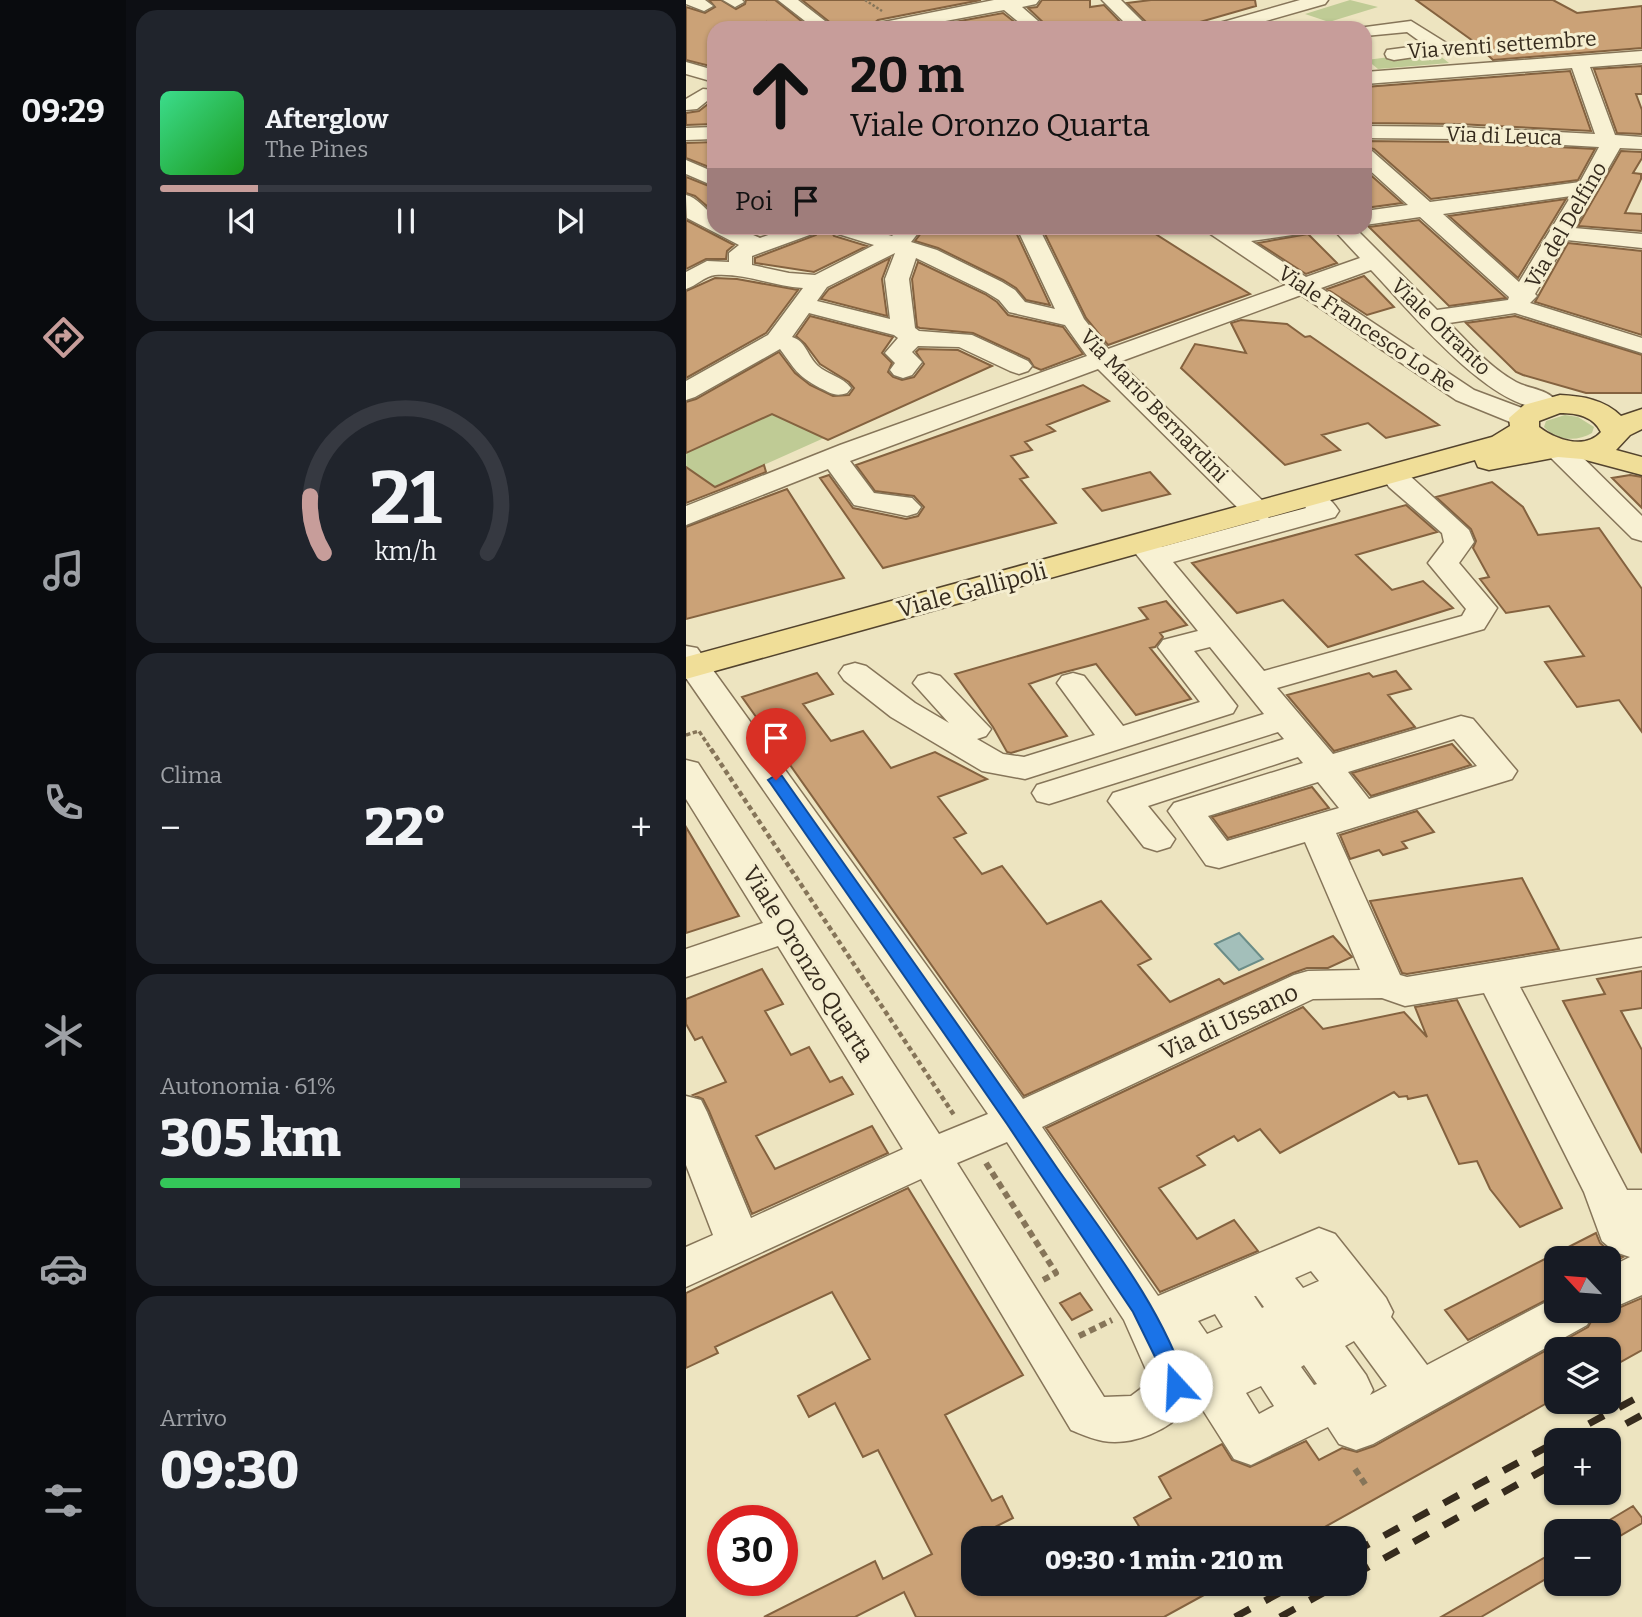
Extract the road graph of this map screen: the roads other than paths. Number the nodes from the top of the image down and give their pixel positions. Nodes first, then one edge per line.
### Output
1 (788, 0) edge
2 (1030, 0) edge
3 (1111, 0) edge
4 (1319, 0) edge
5 (1006, 2) edge
6 (886, 7) dead end
7 (816, 21) edge
8 (907, 21) edge
9 (929, 21) edge
10 (1029, 21) edge
11 (1133, 21) edge
12 (1246, 21) edge
13 (1372, 30) edge
14 (1378, 56) dead end
15 (1642, 57) edge
16 (1579, 62) junction
17 (686, 68) edge
18 (707, 74) edge
19 (1372, 77) edge
20 (707, 95) edge
21 (690, 105) dead end
22 (1372, 132) edge
23 (707, 133) edge
24 (686, 134) edge
25 (1605, 140) junction
26 (1642, 143) edge
27 (1372, 162) edge
28 (1588, 187) junction
29 (686, 201) edge
30 (1424, 210) junction
31 (1372, 217) edge
32 (707, 220) edge
33 (1560, 233) junction
34 (735, 235) edge
35 (788, 235) edge
36 (868, 235) edge
37 (1032, 235) edge
38 (1229, 235) edge
39 (1349, 235) edge
40 (1642, 242) edge
41 (899, 244) edge
42 (759, 246) junction
43 (1373, 261) junction
44 (741, 269) junction
45 (776, 277) junction
46 (689, 279) edge
47 (819, 282) junction
48 (1304, 285) junction
49 (758, 295) dead end
50 (1521, 301) junction
51 (805, 304) junction
52 (1431, 318) junction
53 (1073, 320) junction
54 (907, 334) junction
55 (777, 340) junction
56 (1642, 346) edge
57 (1103, 359) junction
58 (1019, 366) junction
59 (902, 370) dead end
60 (1046, 379) junction
61 (838, 388) dead end
62 (686, 392) edge
63 (1553, 405) junction
64 (1525, 424) junction
65 (1616, 429) edge
66 (842, 455) junction
67 (1642, 459) edge
68 (1642, 466) edge
69 (1399, 481) junction
70 (1315, 501) junction
71 (906, 507) dead end
72 (1258, 512) junction
73 (686, 516) edge
74 (1642, 532) edge
75 (1149, 551) junction
76 (1216, 636) junction
77 (689, 663) edge
78 (855, 673) dead end
79 (929, 682) dead end
80 (1073, 684) dead end
81 (1255, 684) junction
82 (1230, 719) junction
83 (974, 729) dead end
84 (1116, 739) junction
85 (1303, 743) junction
86 (686, 771) edge
87 (1049, 793) dead end
88 (1362, 813) junction
89 (1316, 827) junction
90 (1157, 839) dead end
91 (785, 930) junction
92 (1642, 952) edge
93 (686, 963) edge
94 (1496, 977) junction
95 (1385, 984) junction
96 (686, 1112) edge
97 (1014, 1119) junction
98 (930, 1156) junction
99 (1629, 1213) edge
100 (739, 1244) junction
101 (686, 1268) edge
102 (1642, 1272) edge
103 (1244, 1280) junction
104 (1621, 1284) edge
105 (1356, 1301) junction
106 (1144, 1314) junction
107 (1544, 1322) edge
108 (1304, 1326) junction
109 (1261, 1347) junction
110 (1197, 1377) junction
111 (1409, 1378) junction
112 (1330, 1401) junction

1 - 7 street
2 - 5 street
3 - 11 street
4 - 12 street
5 - 9 street
5 - 10 street
6 - 8 street
13 - 14 street
15 - 16 street, Via venti settembre
16 - 19 street, Via venti settembre
16 - 25 street, Via del Delfino
17 - 18 street
20 - 21 street
22 - 25 street, Via di Leuca
23 - 24 street
25 - 26 street, Via di Leuca
25 - 28 street, Via del Delfino
27 - 30 street
28 - 30 street
28 - 33 street, Via del Delfino
29 - 32 street
30 - 31 street
30 - 50 street
33 - 40 street
33 - 50 street, Via del Delfino
34 - 42 street
35 - 42 street
36 - 41 street
37 - 53 street, Via Mario Bernardini
38 - 48 street, Viale Francesco Lo Re
39 - 43 street, Viale Otranto
41 - 47 street
41 - 53 street
41 - 54 street
42 - 44 street
43 - 48 street
43 - 52 street, Viale Otranto
44 - 45 street
44 - 46 street
45 - 47 street
45 - 49 street
47 - 51 street
48 - 57 street
48 - 64 street, Viale Francesco Lo Re
50 - 52 street, Via del Delfino
50 - 56 street
51 - 54 street
51 - 55 street
52 - 63 street, Viale Otranto
53 - 57 street, Via Mario Bernardini
54 - 58 street
54 - 59 street
55 - 61 street
55 - 62 street
57 - 60 street
57 - 72 street, Via Mario Bernardini
58 - 60 street
58 - 66 street
60 - 66 street
63 - 64 main road, Viale Gallipoli
63 - 65 main road
64 - 65 main road
64 - 72 main road, Viale Gallipoli
65 - 67 main road
65 - 68 main road
65 - 69 main road, Viale Gallipoli
65 - 74 street
66 - 71 street
66 - 73 street
69 - 70 main road, Viale Gallipoli
69 - 81 street
70 - 72 main road, Viale Gallipoli
70 - 75 street
72 - 75 main road, Viale Gallipoli
75 - 76 street
75 - 77 main road, Viale Gallipoli
76 - 81 street
76 - 82 street
77 - 97 street
78 - 84 street
79 - 83 street
80 - 84 street
81 - 85 street
82 - 84 street
82 - 85 street
82 - 87 street
85 - 88 street
85 - 88 street
85 - 89 street
85 - 90 street
86 - 91 street, Viale Oronzo Quarta
88 - 89 street
89 - 95 street
91 - 93 street
91 - 98 street, Viale Oronzo Quarta
92 - 94 street, Via di Ussano
94 - 95 street, Via di Ussano
94 - 99 street
95 - 97 street, Via di Ussano
96 - 100 street
97 - 98 street
97 - 106 street
98 - 100 street
98 - 110 street, Viale Oronzo Quarta
100 - 101 street
102 - 104 street
103 - 105 street
103 - 106 street
103 - 108 street
103 - 109 street
105 - 108 street, Viale Oronzo Quarta
105 - 111 street
106 - 110 street
107 - 111 street
108 - 109 street, Viale Oronzo Quarta
108 - 112 street
109 - 110 street, Viale Oronzo Quarta
109 - 112 street
110 - 112 street
111 - 112 street

